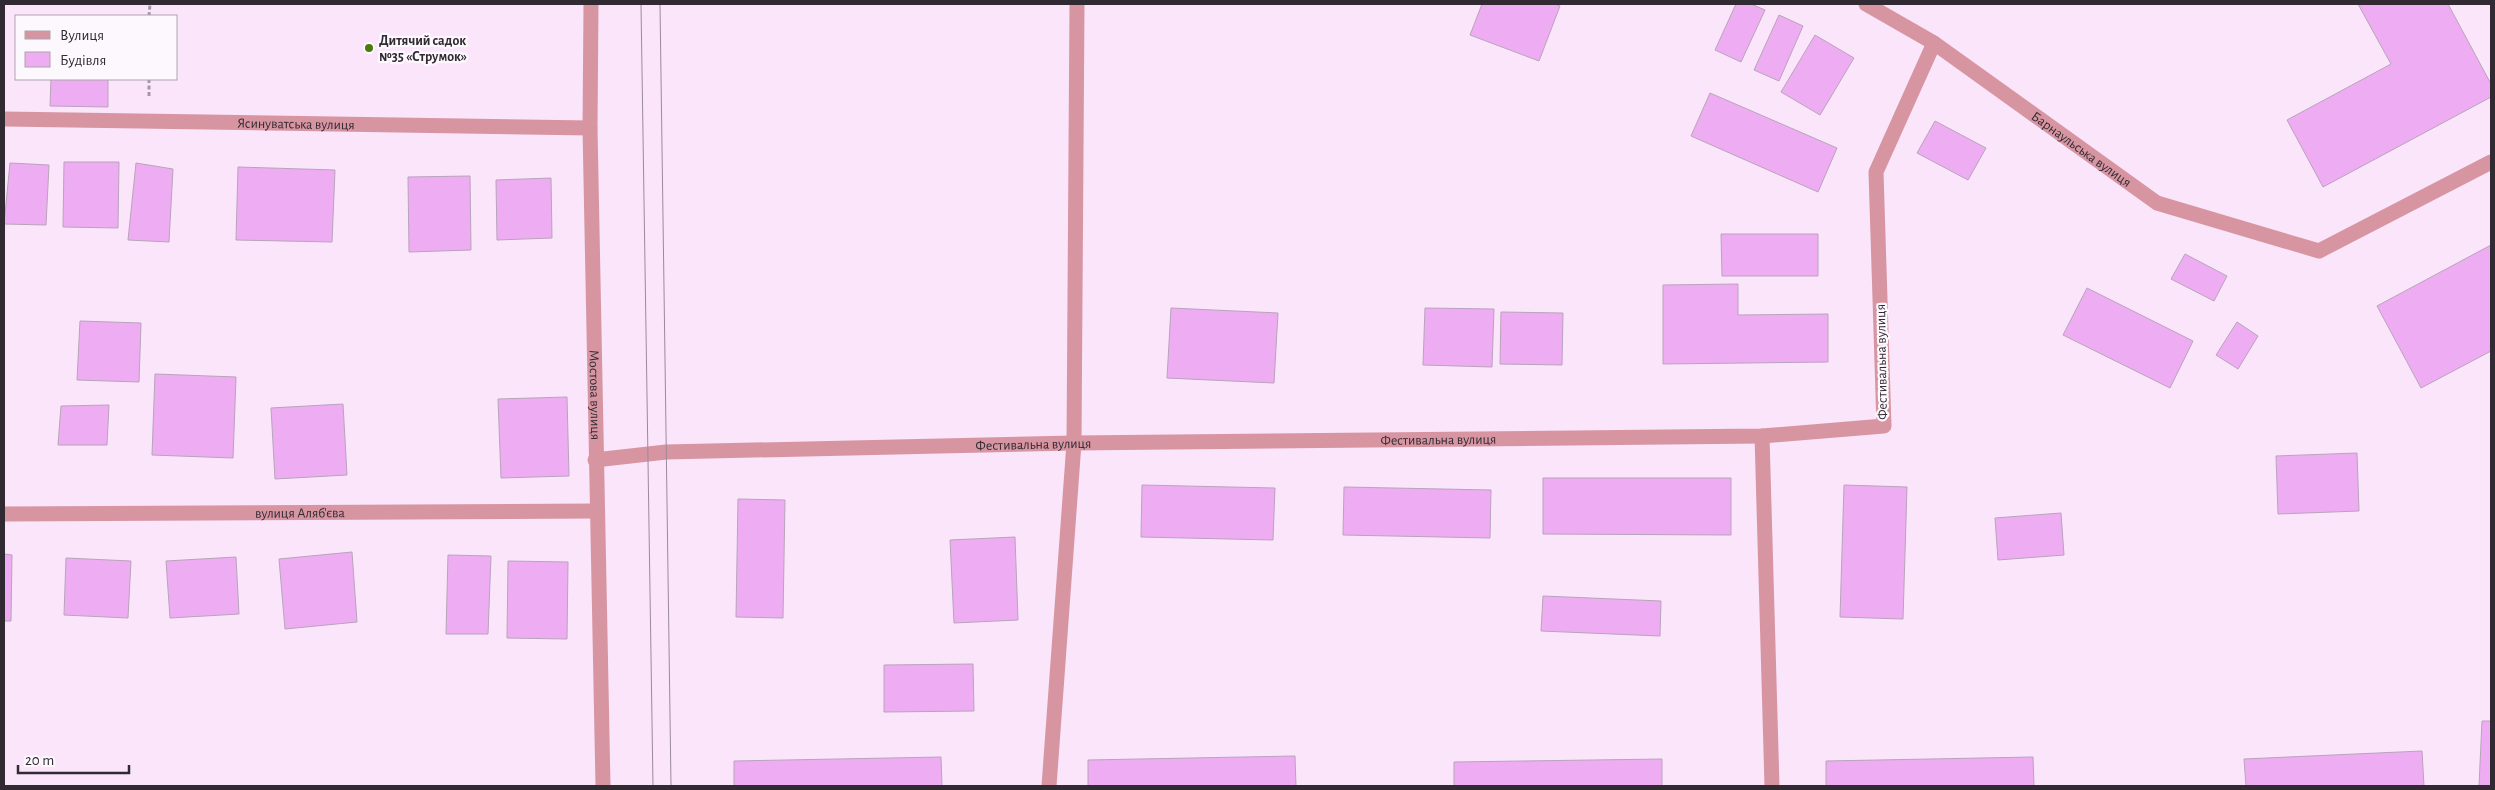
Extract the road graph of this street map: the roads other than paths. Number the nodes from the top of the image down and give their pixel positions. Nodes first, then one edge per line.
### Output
1 (592, 4) edge
2 (1077, 4) edge
3 (1866, 4) edge
4 (1934, 42) junction
5 (4, 119) edge
6 (590, 128) junction
7 (2491, 162) edge
8 (1762, 436) junction
9 (1074, 443) junction
10 (595, 460) junction
11 (596, 512) junction
12 (4, 514) edge
13 (603, 786) edge
14 (1049, 786) edge
15 (1772, 786) edge

1 - 6 street, Мостова вулиця
2 - 9 street
3 - 4 street, Барнаульська вулиця
4 - 7 street, Барнаульська вулиця
4 - 8 street, Фестивальна вулиця
5 - 6 street, Ясинуватська вулиця
6 - 10 street, Мостова вулиця
8 - 9 street, Фестивальна вулиця
8 - 15 street
9 - 10 street, Фестивальна вулиця
9 - 14 street
10 - 11 street, Мостова вулиця
11 - 12 street, вулиця Аляб'єва
11 - 13 street, Мостова вулиця

